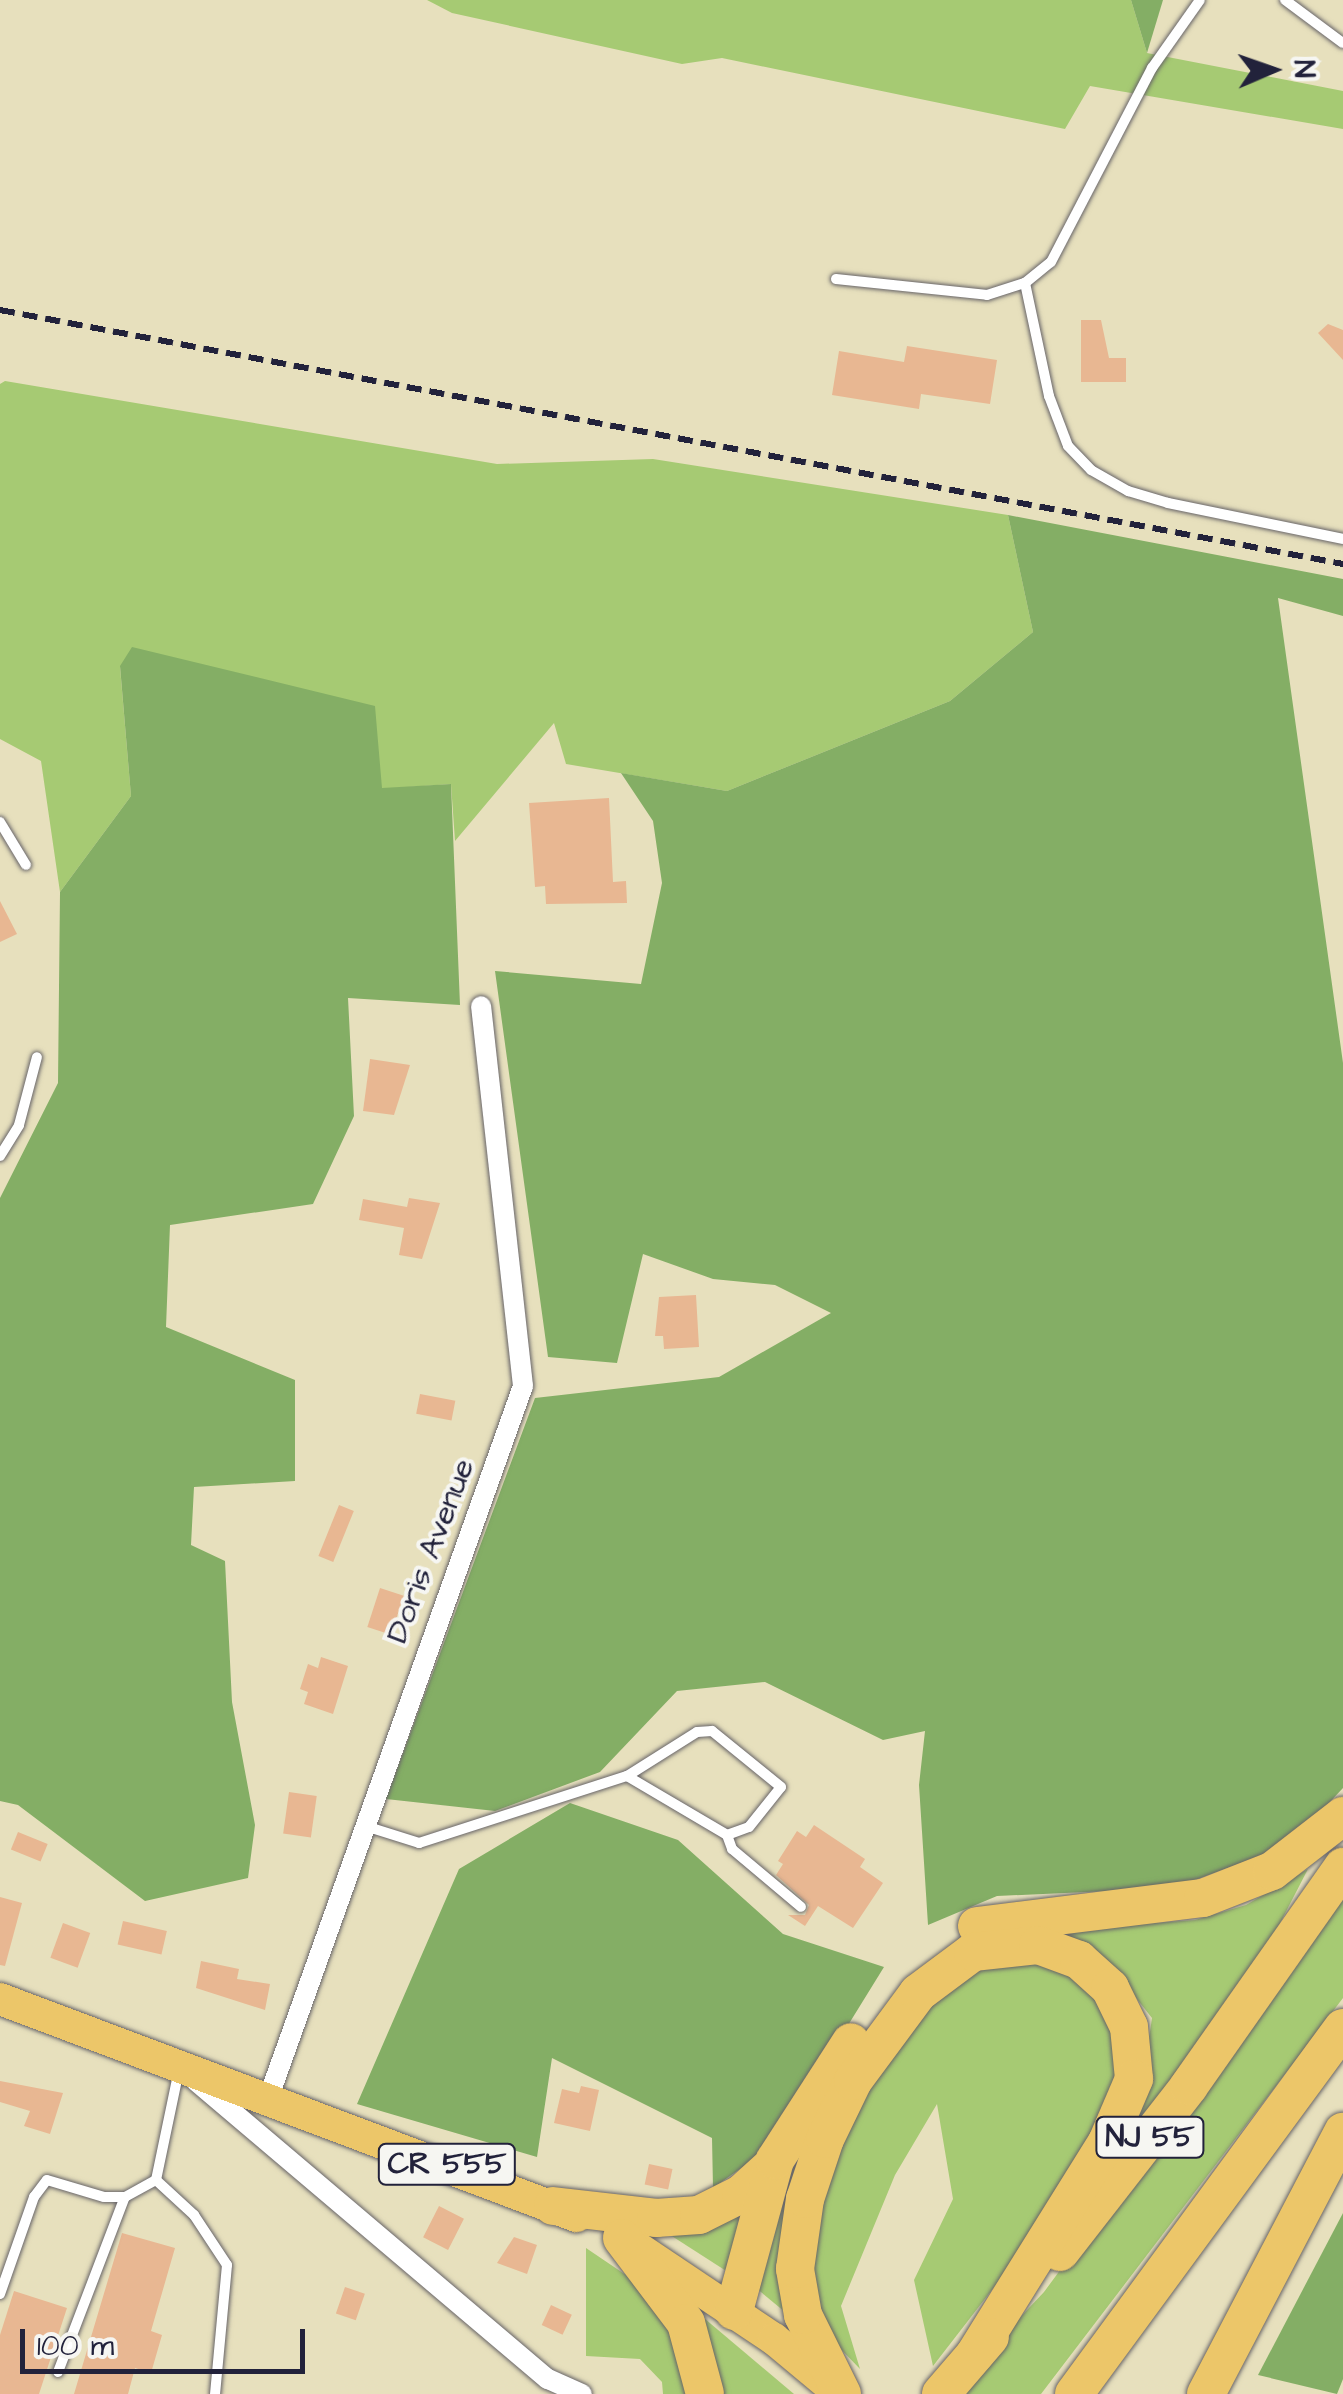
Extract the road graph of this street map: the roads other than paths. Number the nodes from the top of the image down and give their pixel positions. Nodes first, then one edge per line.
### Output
1 (1200, 0) edge
2 (1284, 0) edge
3 (1343, 43) edge
4 (836, 280) dead end
5 (1024, 283) junction
6 (1343, 540) edge
7 (0, 822) edge
8 (26, 865) dead end
9 (481, 1006) dead end
10 (38, 1057) dead end
11 (0, 1156) edge
12 (627, 1776) junction
13 (1343, 1816) edge
14 (361, 1825) junction
15 (727, 1835) junction
16 (1343, 1867) edge
17 (800, 1907) dead end
18 (0, 2000) edge
19 (1343, 2028) edge
20 (180, 2066) junction
21 (268, 2099) junction
22 (1343, 2132) edge
23 (773, 2165) junction
24 (156, 2180) junction
25 (125, 2197) junction
26 (552, 2206) junction
27 (622, 2238) junction
28 (0, 2294) edge
29 (734, 2311) junction
30 (975, 2354) junction
31 (58, 2372) dead end
32 (216, 2394) edge
33 (582, 2394) edge
34 (705, 2394) edge
35 (841, 2394) edge
36 (941, 2394) edge
37 (1074, 2394) edge
38 (1206, 2394) edge

1 - 5 lane
2 - 3 lane
4 - 5 lane
5 - 6 lane
7 - 8 lane
9 - 14 street, Doris Avenue
10 - 11 lane
12 - 14 lane
12 - 15 lane
12 - 15 lane
13 - 23 highway
14 - 21 street, Doris Avenue
15 - 17 lane
16 - 30 highway, NJ 55
18 - 20 main road, CR 555
19 - 37 highway, NJ 55
20 - 21 main road, CR 555
20 - 24 lane
20 - 33 street
21 - 26 main road, CR 555
22 - 38 highway
23 - 26 highway
23 - 29 highway
24 - 25 lane
24 - 32 lane
25 - 28 lane
25 - 31 lane
26 - 27 main road, CR 555
27 - 29 main road, CR 555
27 - 34 highway
29 - 35 main road, CR 555
30 - 35 highway
30 - 36 highway, NJ 55

